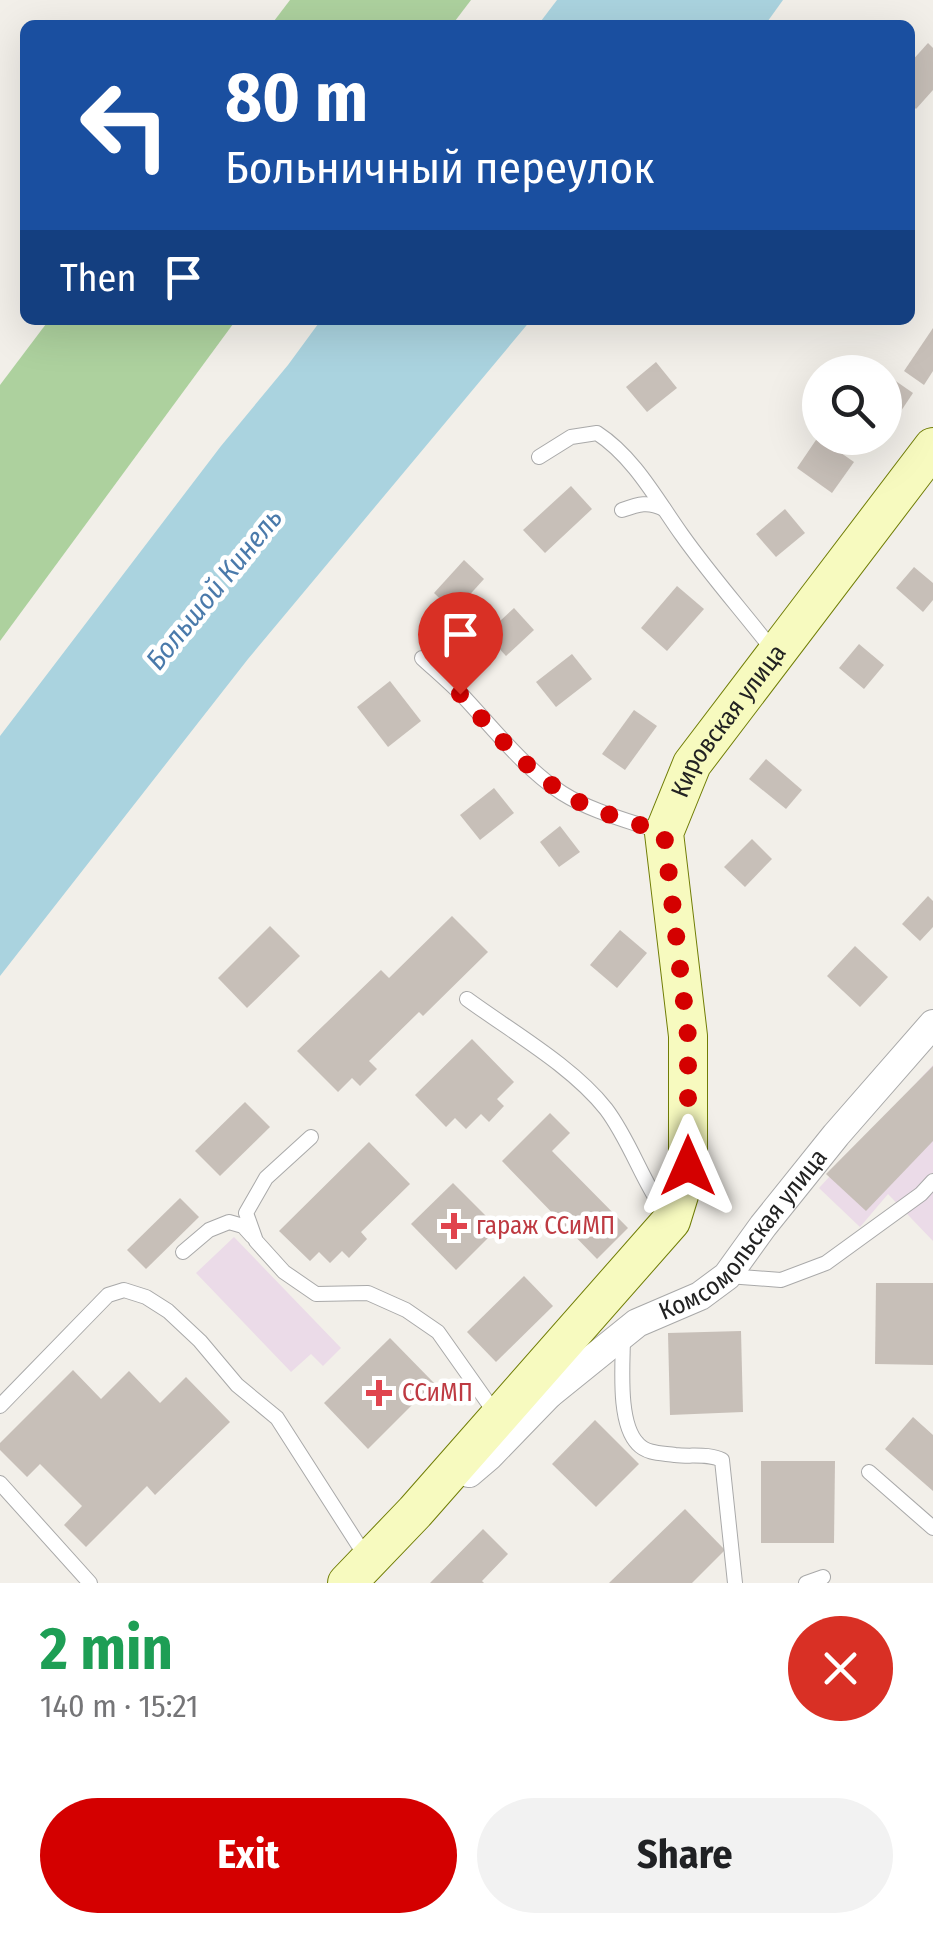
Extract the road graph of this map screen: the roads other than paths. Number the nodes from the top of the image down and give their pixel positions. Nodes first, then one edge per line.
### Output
1 (933, 447) edge
2 (539, 456) dead end
3 (622, 510) dead end
4 (665, 510) junction
5 (776, 654) junction
6 (422, 658) dead end
7 (664, 833) junction
8 (467, 999) dead end
9 (933, 1024) edge
10 (311, 1137) dead end
11 (933, 1180) edge
12 (671, 1221) junction
13 (256, 1241) junction
14 (183, 1252) dead end
15 (727, 1276) junction
16 (623, 1334) junction
17 (521, 1403) junction
18 (0, 1406) edge
19 (869, 1472) dead end
20 (0, 1482) edge
21 (415, 1512) junction
22 (933, 1528) edge
23 (358, 1572) edge
24 (824, 1578) dead end
25 (90, 1583) edge
26 (735, 1583) edge
27 (806, 1583) edge

1 - 5 main road, Кировская улица
2 - 4 lane
3 - 4 lane
4 - 5 lane
5 - 7 main road, Кировская улица
6 - 7 lane
7 - 12 main road, Кировская улица
8 - 12 lane
9 - 15 street, Комсомольская улица
10 - 13 lane
11 - 15 lane
12 - 17 main road, Комсомольская улица
13 - 14 lane
13 - 17 lane
15 - 16 street, Комсомольская улица
16 - 17 street, Комсомольская улица
16 - 26 lane
17 - 21 main road, Комсомольская улица
17 - 21 street
18 - 23 lane
19 - 22 lane
20 - 25 lane
21 - 23 main road, Комсомольская улица
24 - 27 lane

